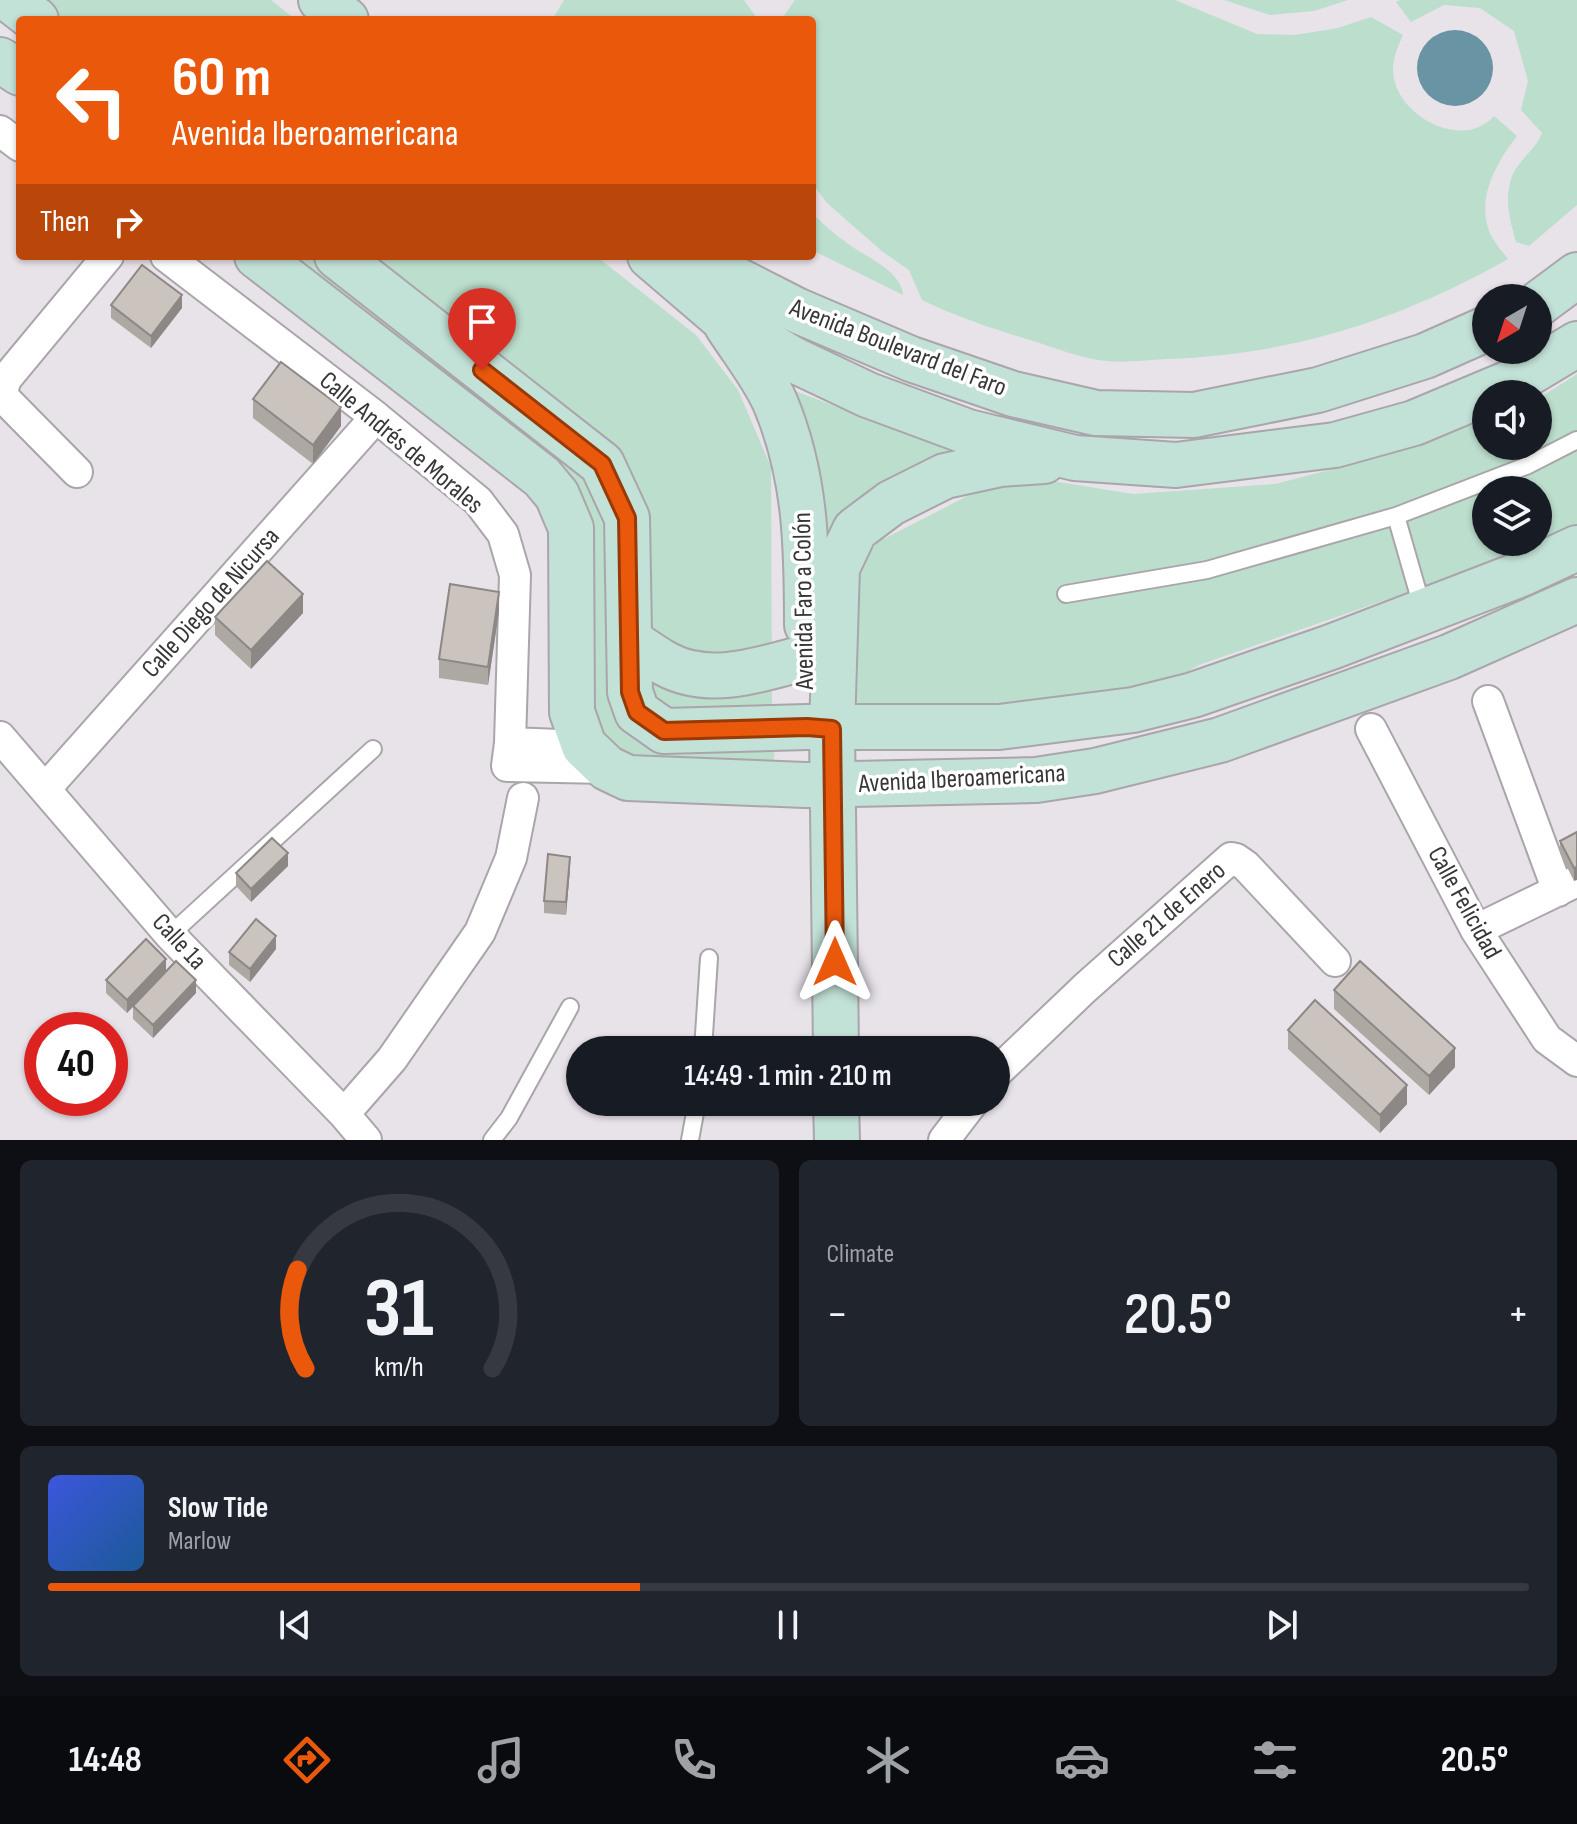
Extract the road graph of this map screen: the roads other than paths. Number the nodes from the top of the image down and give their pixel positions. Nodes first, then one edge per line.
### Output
1 (10, 0) edge
2 (321, 0) edge
3 (31, 16) edge
4 (341, 16) edge
5 (105, 260) edge
6 (171, 260) edge
7 (262, 260) edge
8 (342, 260) edge
9 (655, 260) edge
10 (698, 260) edge
11 (1577, 275) edge
12 (1552, 294) edge
13 (720, 316) junction
14 (1472, 335) edge
15 (1577, 344) edge
16 (376, 417) junction
17 (1577, 440) edge
18 (1075, 458) junction
19 (77, 472) dead end
20 (1396, 516) junction
21 (1577, 548) edge
22 (1066, 594) dead end
23 (1577, 600) edge
24 (1423, 611) junction
25 (629, 640) junction
26 (807, 657) junction
27 (1488, 701) dead end
28 (820, 728) junction
29 (1371, 729) dead end
30 (0, 737) edge
31 (373, 749) dead end
32 (595, 757) junction
33 (819, 785) junction
34 (46, 788) junction
35 (523, 798) dead end
36 (1567, 886) edge
37 (1476, 930) junction
38 (170, 935) junction
39 (709, 958) dead end
40 (1335, 961) dead end
41 (570, 1007) dead end
42 (704, 1036) edge
43 (807, 1036) edge
44 (835, 1036) edge
45 (1010, 1060) edge
46 (1577, 1061) edge
47 (344, 1114) junction
48 (694, 1116) edge
49 (806, 1116) edge
50 (836, 1116) edge
51 (962, 1116) edge
52 (366, 1140) edge
53 (492, 1140) edge
54 (690, 1140) edge
55 (806, 1140) edge
56 (837, 1140) edge
57 (944, 1140) edge

1 - 3 street
2 - 4 street
5 - 19 street
6 - 16 street, Calle Andrés de Morales
7 - 32 street
8 - 25 street, Avenida Iberoamericana
9 - 13 street, Avenida Boulevard del Faro
10 - 14 street, Avenida Boulevard del Faro
11 - 12 street
13 - 18 street, Avenida Boulevard del Faro
13 - 26 street, Avenida Faro a Colón
15 - 18 street, Avenida Boulevard del Faro
16 - 32 street, Calle Andrés de Morales
16 - 34 street, Calle Diego de Nicursa
17 - 20 lane
18 - 28 street, Avenida Faro a Colón
20 - 22 lane
20 - 24 lane
21 - 24 street, Avenida Iberoamericana
23 - 33 street, Avenida Iberoamericana
24 - 28 street, Avenida Iberoamericana
25 - 26 street
25 - 28 street, Avenida Iberoamericana
26 - 28 street, Avenida Faro a Colón
27 - 36 street
28 - 33 street, Avenida Faro a Colón
29 - 37 street, Calle Felicidad
30 - 34 street, Calle 1a
31 - 38 lane
32 - 33 street, Avenida Iberoamericana
33 - 43 street, Avenida Faro a Colón
33 - 44 street, Avenida Faro a Colón
34 - 38 street, Calle 1a
35 - 47 street
36 - 37 street
37 - 46 street, Calle Felicidad
38 - 47 street, Calle 1a
39 - 42 lane
40 - 45 street, Calle 21 de Enero
41 - 53 lane
47 - 52 street, Calle 1a
48 - 54 lane
49 - 55 street
50 - 56 street
51 - 57 street

